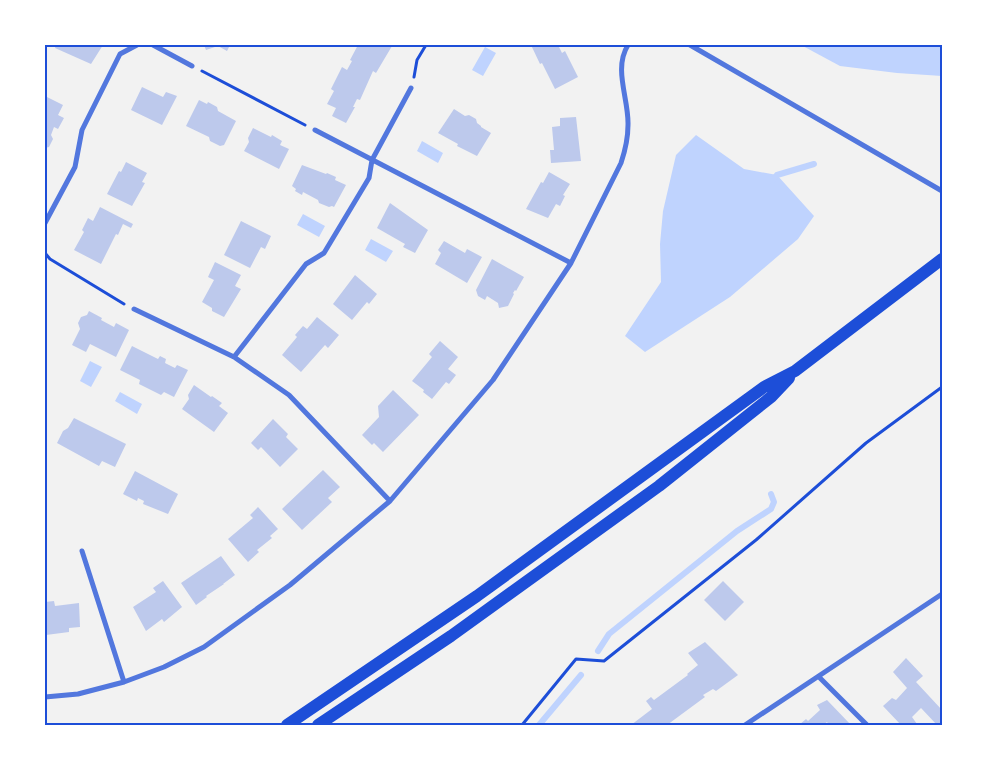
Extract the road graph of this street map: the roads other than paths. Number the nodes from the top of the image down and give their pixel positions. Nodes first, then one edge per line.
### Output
1 (137, 45) edge
2 (153, 45) edge
3 (628, 45) edge
4 (690, 45) edge
5 (192, 66) road end
6 (412, 88) road end
7 (315, 130) road end
8 (372, 160) junction
9 (942, 191) edge
10 (45, 223) edge
11 (942, 259) edge
12 (571, 263) junction
13 (134, 309) road end
14 (234, 357) junction
15 (795, 371) junction
16 (390, 501) junction
17 (82, 551) dead end
18 (942, 594) edge
19 (820, 677) junction
20 (124, 682) junction
21 (45, 698) edge
22 (287, 725) edge
23 (318, 725) edge
24 (745, 725) edge
25 (867, 725) edge

1 - 10 street
2 - 5 street
3 - 12 street
4 - 9 street
6 - 8 street
7 - 8 street
8 - 12 street
8 - 14 street
11 - 15 main road
12 - 16 street
13 - 14 street
14 - 16 street
15 - 22 main road
15 - 23 main road
16 - 20 street
17 - 20 street
18 - 19 street
19 - 24 street
19 - 25 street
20 - 21 street

